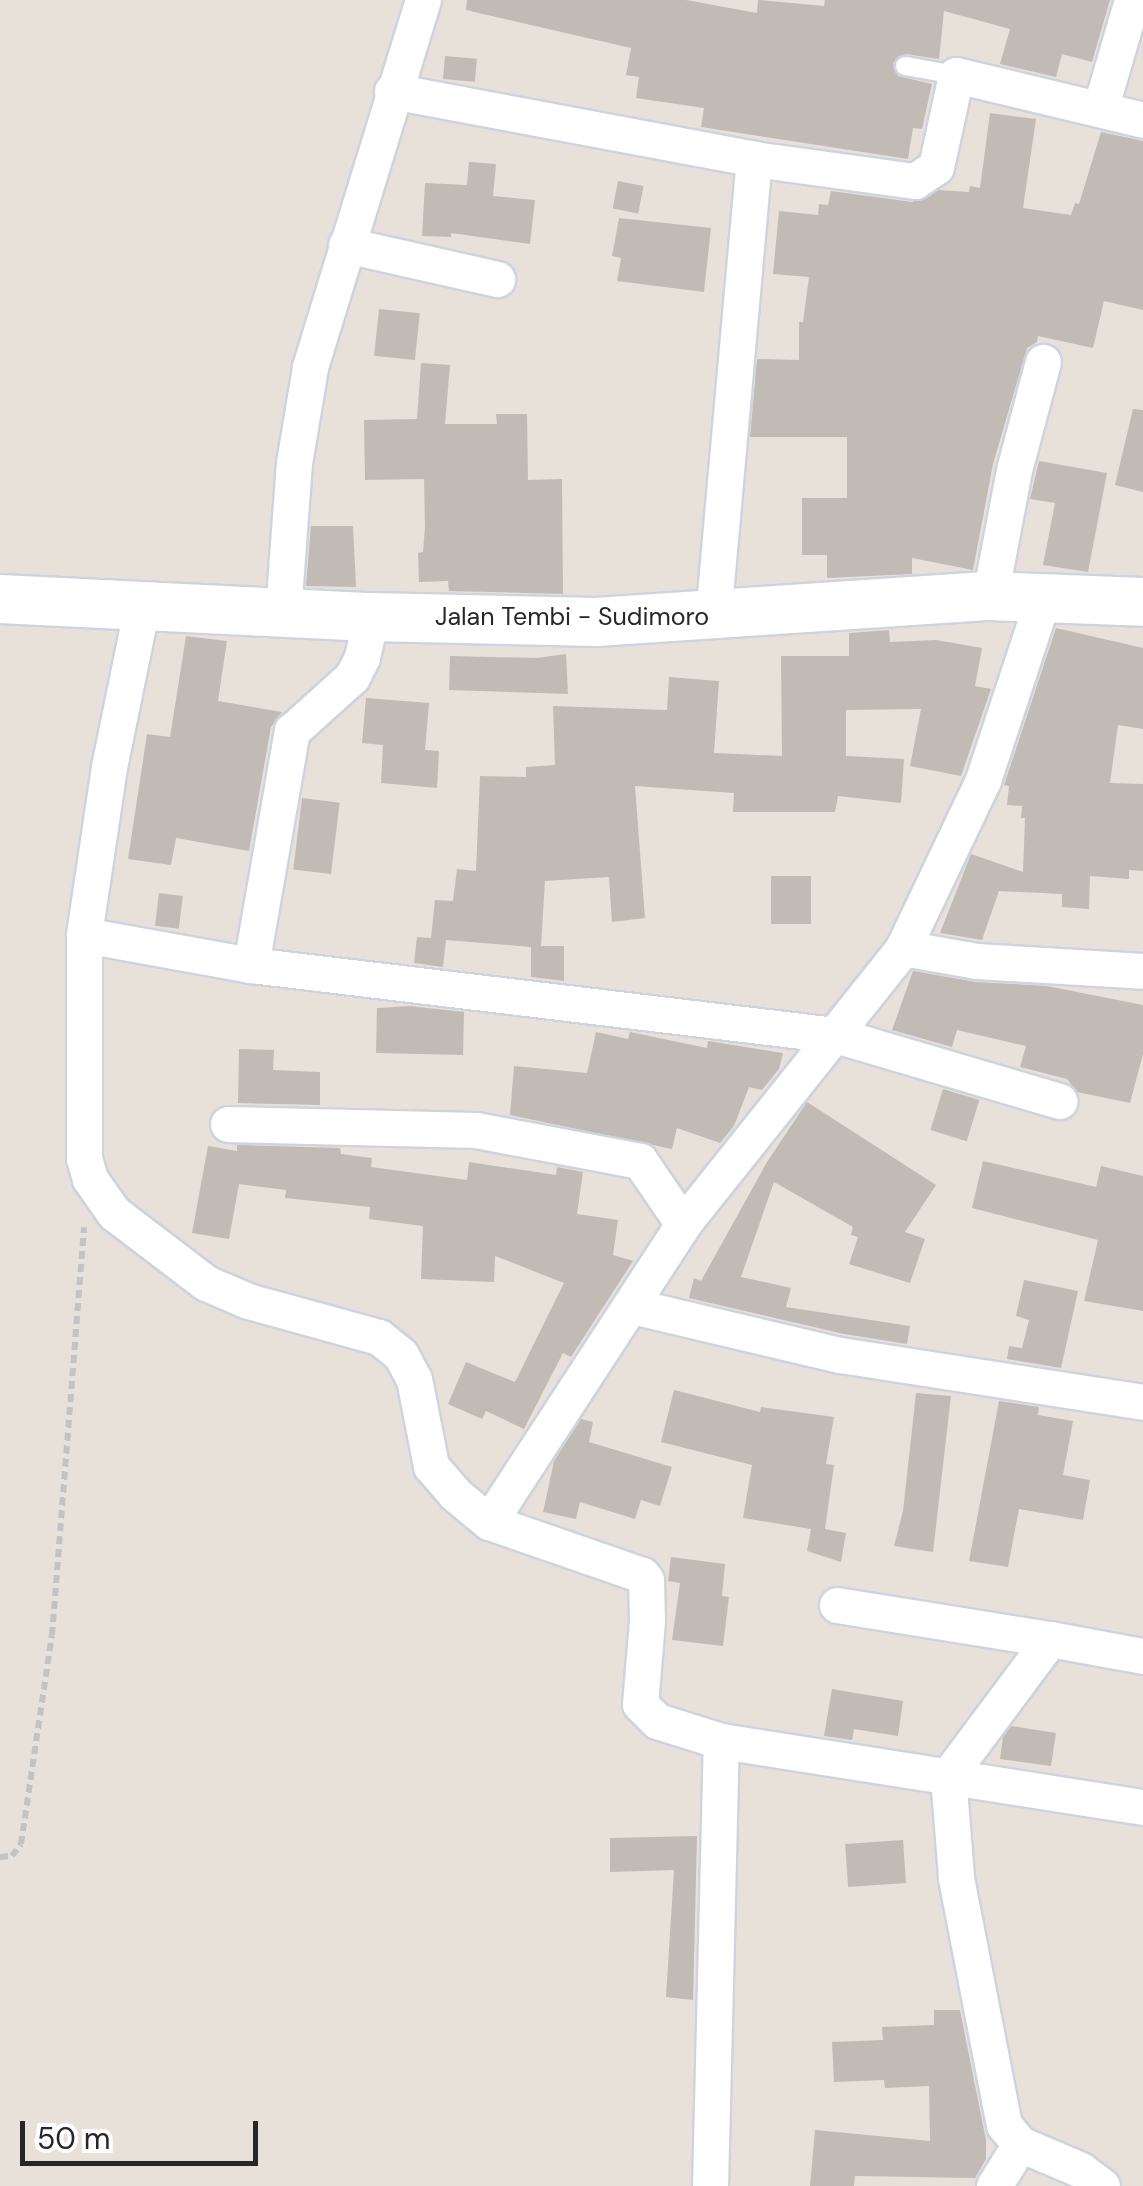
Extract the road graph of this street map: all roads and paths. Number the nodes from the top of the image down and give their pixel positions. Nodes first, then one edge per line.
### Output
1 (423, 0) edge
2 (1132, 0) edge
3 (905, 66) dead end
4 (956, 75) junction
5 (392, 90) junction
6 (1101, 106) junction
7 (1143, 120) edge
8 (754, 159) junction
9 (346, 245) junction
10 (497, 279) dead end
11 (1043, 362) dead end
12 (990, 596) junction
13 (1044, 596) junction
14 (0, 599) edge
15 (1143, 602) edge
16 (142, 606) junction
17 (283, 612) junction
18 (371, 617) junction
19 (713, 617) junction
20 (84, 936) junction
21 (903, 948) junction
22 (251, 965) junction
23 (1143, 971) edge
24 (834, 1035) junction
25 (1059, 1101) dead end
26 (228, 1124) dead end
27 (84, 1222) dead end
28 (683, 1224) junction
29 (632, 1306) junction
30 (1143, 1402) edge
31 (489, 1522) junction
32 (837, 1605) dead end
33 (1050, 1639) junction
34 (1143, 1656) edge
35 (721, 1740) junction
36 (948, 1776) junction
37 (1143, 1807) edge
38 (0, 1858) edge
39 (1020, 2144) junction
40 (710, 2186) edge
41 (994, 2186) edge
42 (1102, 2186) edge

1 - 5 street
2 - 6 street
3 - 4 lane
4 - 6 street
4 - 8 street
5 - 8 street
5 - 9 street
6 - 7 street
8 - 19 street
9 - 10 street
9 - 17 street
11 - 12 street
12 - 13 main road, Jalan Tembi - Sudimoro
12 - 19 main road, Jalan Tembi - Sudimoro
13 - 15 main road, Jalan Tembi - Sudimoro
13 - 21 street
14 - 16 main road, Jalan Tembi - Sudimoro
16 - 17 main road, Jalan Tembi - Sudimoro
16 - 20 street
17 - 18 main road, Jalan Tembi - Sudimoro
18 - 19 main road, Jalan Tembi - Sudimoro
18 - 22 street
20 - 22 street
20 - 31 street
21 - 23 street
21 - 24 street
22 - 24 street
24 - 25 street
24 - 28 street
26 - 28 street
27 - 38 path
28 - 29 street
29 - 30 street
29 - 31 street
31 - 35 street
32 - 33 street
33 - 34 street
33 - 36 street
35 - 36 street
35 - 40 street
36 - 37 street
36 - 39 street
39 - 41 street
39 - 42 street

